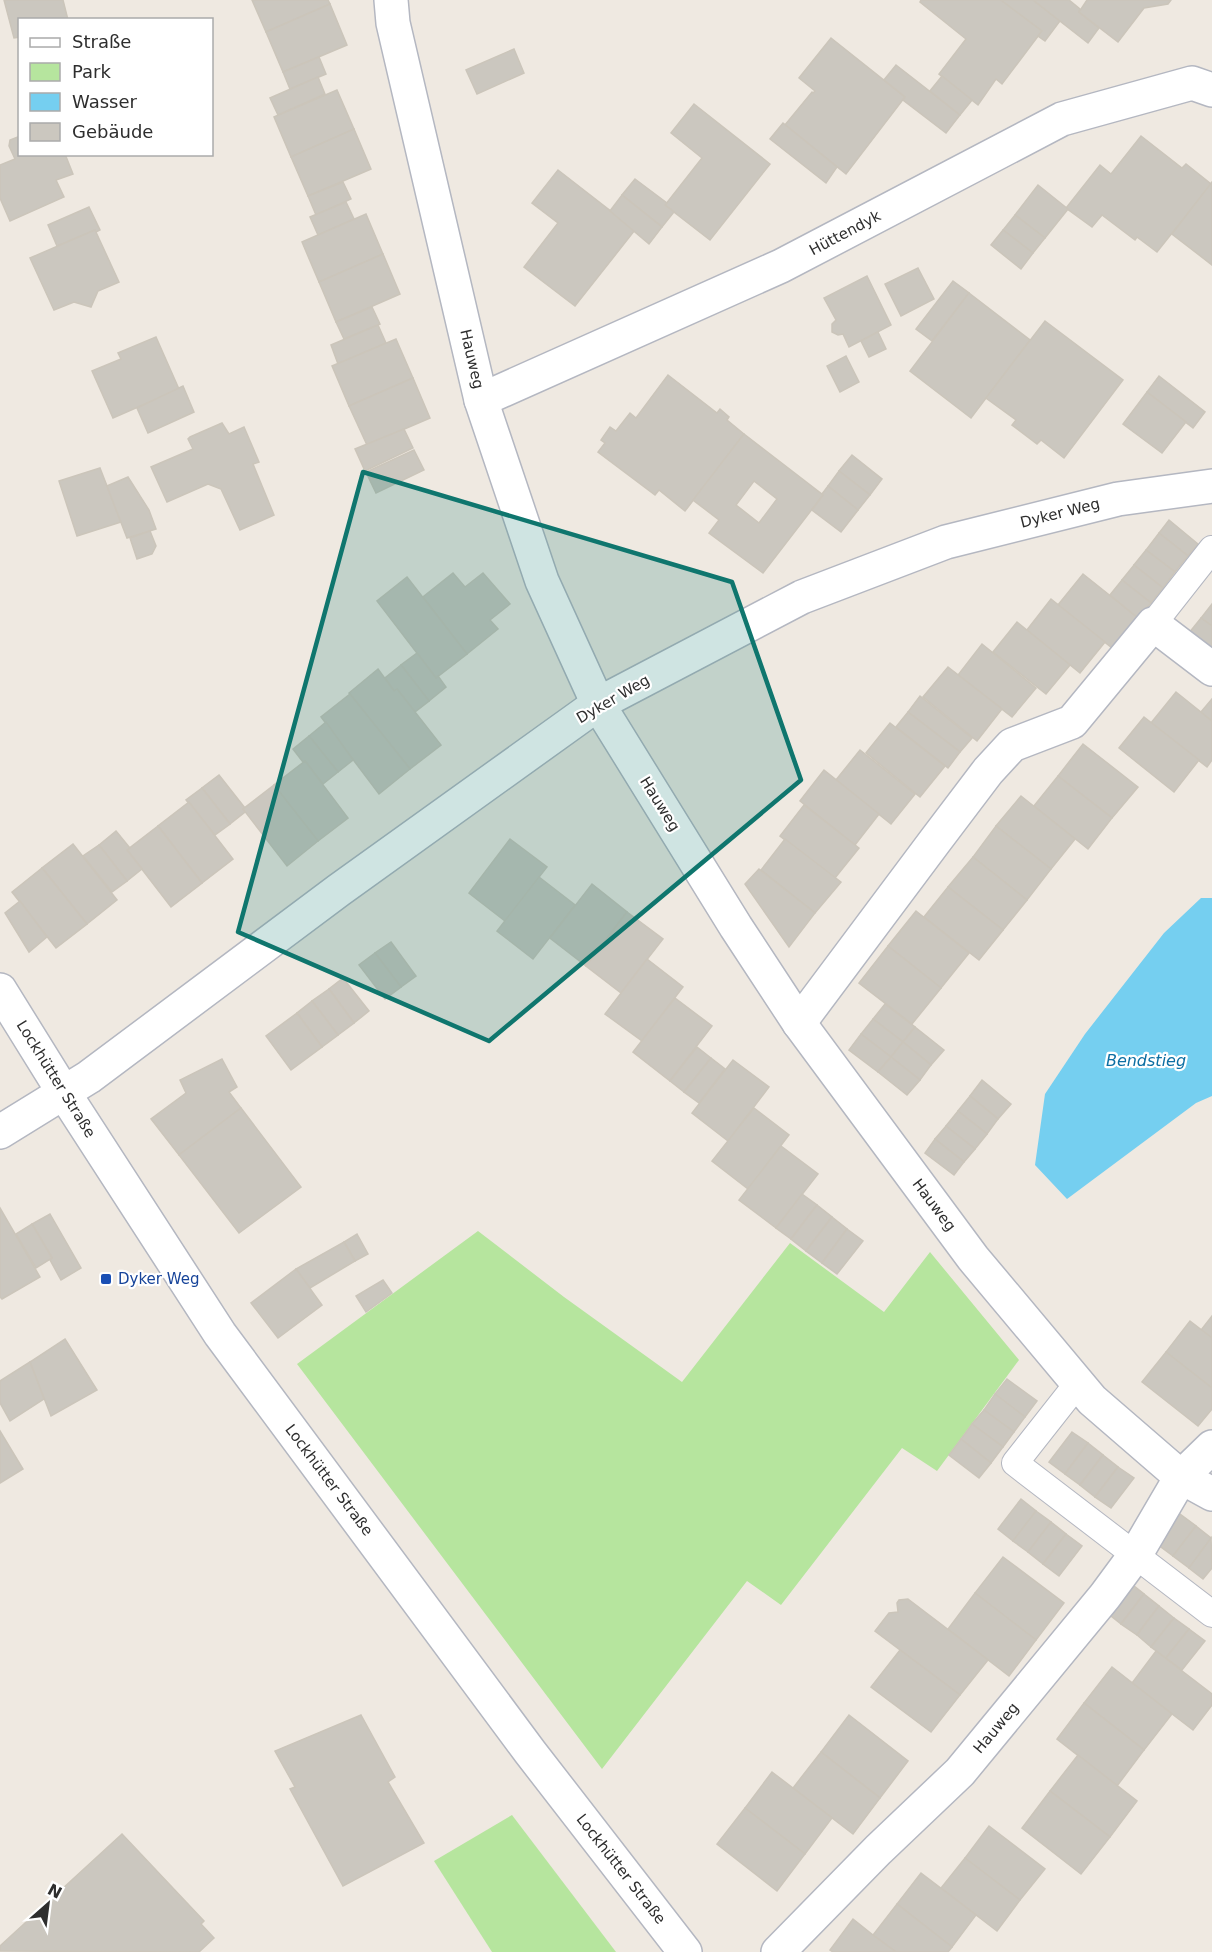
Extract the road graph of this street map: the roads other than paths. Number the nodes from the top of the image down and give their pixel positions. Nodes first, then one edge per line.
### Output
1 (391, 0) edge
2 (1212, 90) edge
3 (481, 400) junction
4 (1212, 486) edge
5 (1212, 549) edge
6 (1153, 624) junction
7 (1212, 669) edge
8 (598, 704) junction
9 (0, 990) edge
10 (799, 1023) junction
11 (64, 1093) junction
12 (0, 1132) edge
13 (1078, 1383) junction
14 (1212, 1447) edge
15 (1181, 1477) junction
16 (1212, 1494) edge
17 (1136, 1554) junction
18 (1212, 1614) edge
19 (685, 1952) edge
20 (778, 1952) edge

1 - 3 street, Hauweg
2 - 3 street, Hüttendyk
3 - 8 street, Hauweg
4 - 8 street, Dyker Weg
5 - 6 lane
6 - 7 street
6 - 10 street
8 - 10 street, Hauweg
8 - 11 street, Dyker Weg
9 - 11 street, Lockhütter Straße
10 - 13 street, Hauweg
11 - 12 street, Dyker Weg
11 - 19 street, Lockhütter Straße
13 - 15 street, Hauweg
13 - 17 lane
14 - 15 street, Hauweg
15 - 16 street, Hauweg
15 - 17 street, Hauweg
17 - 18 lane
17 - 20 street, Hauweg

